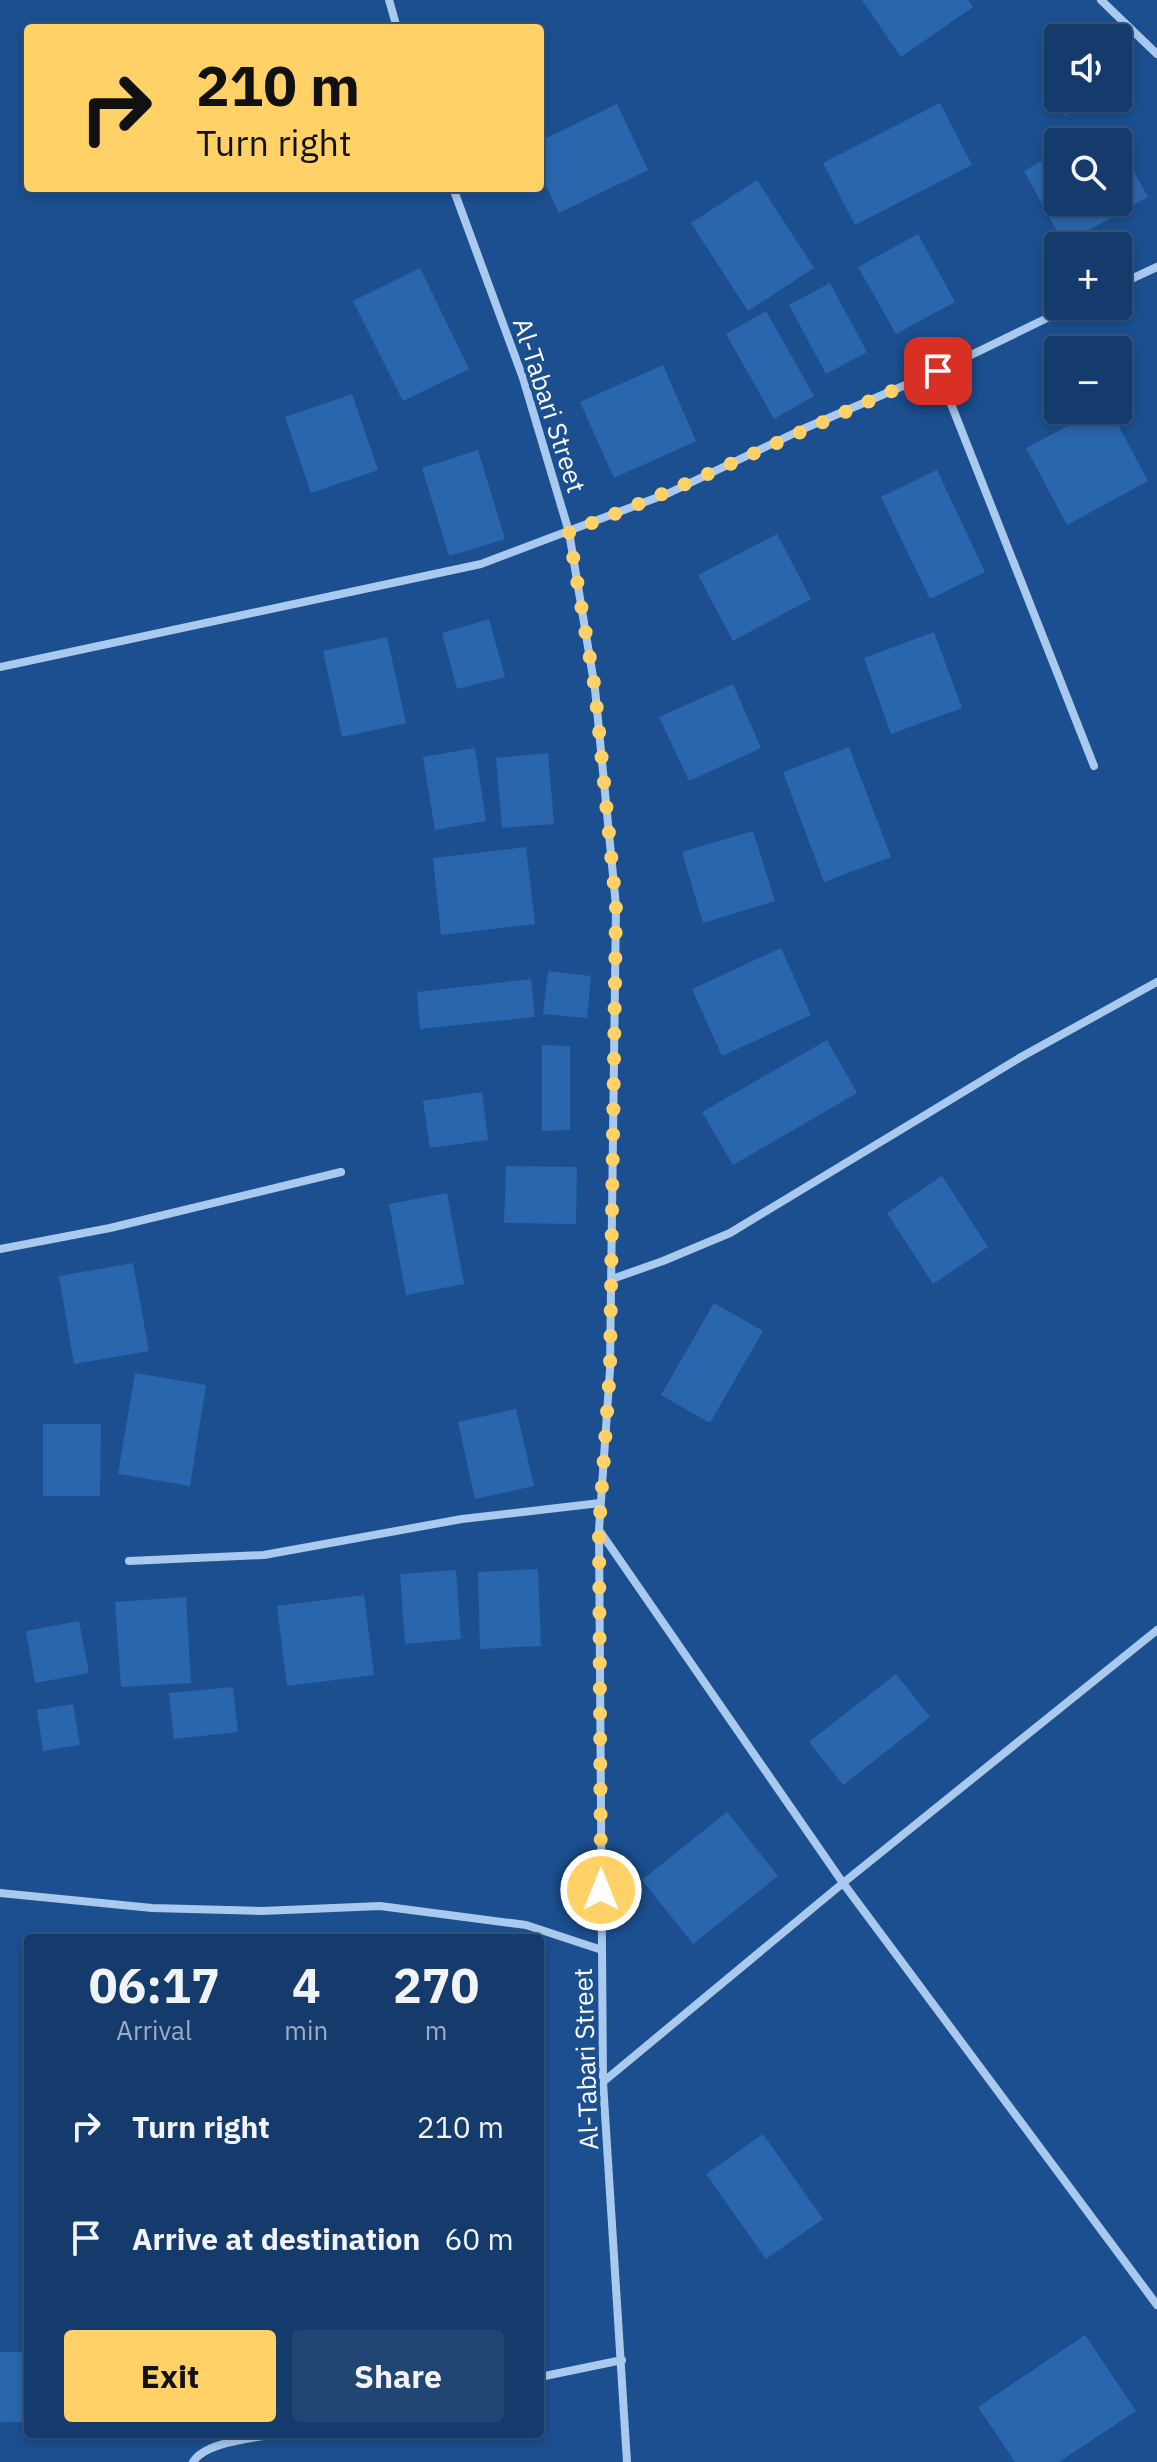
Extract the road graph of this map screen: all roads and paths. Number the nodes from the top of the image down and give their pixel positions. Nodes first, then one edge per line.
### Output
1 (389, 0) edge
2 (1101, 0) edge
3 (396, 24) edge
4 (1157, 54) edge
5 (454, 192) edge
6 (1157, 267) edge
7 (1132, 279) edge
8 (1044, 320) edge
9 (938, 371) junction
10 (569, 532) junction
11 (0, 667) edge
12 (1094, 766) dead end
13 (1157, 982) edge
14 (341, 1172) dead end
15 (0, 1249) edge
16 (612, 1279) junction
17 (600, 1503) junction
18 (599, 1530) junction
19 (129, 1561) dead end
20 (1157, 1630) edge
21 (843, 1883) junction
22 (0, 1893) edge
23 (602, 1950) junction
24 (603, 2082) junction
25 (1157, 2305) edge
26 (622, 2360) junction
27 (544, 2376) edge
28 (255, 2438) edge
29 (193, 2462) edge
30 (627, 2462) edge

1 - 3 street
2 - 4 street
5 - 10 street, Al-Tabari Street
6 - 7 street
8 - 9 street
9 - 10 street
9 - 12 street
10 - 11 street
10 - 16 street, Al-Tabari Street
13 - 16 street
14 - 15 street
16 - 17 street, Al-Tabari Street
17 - 18 street, Al-Tabari Street
17 - 19 street
18 - 21 street
18 - 23 street, Al-Tabari Street
20 - 21 street
21 - 24 street
21 - 25 street
22 - 23 street
23 - 24 street, Al-Tabari Street
24 - 26 street, Al-Tabari Street
26 - 27 street
26 - 30 street, Al-Tabari Street
28 - 29 street

